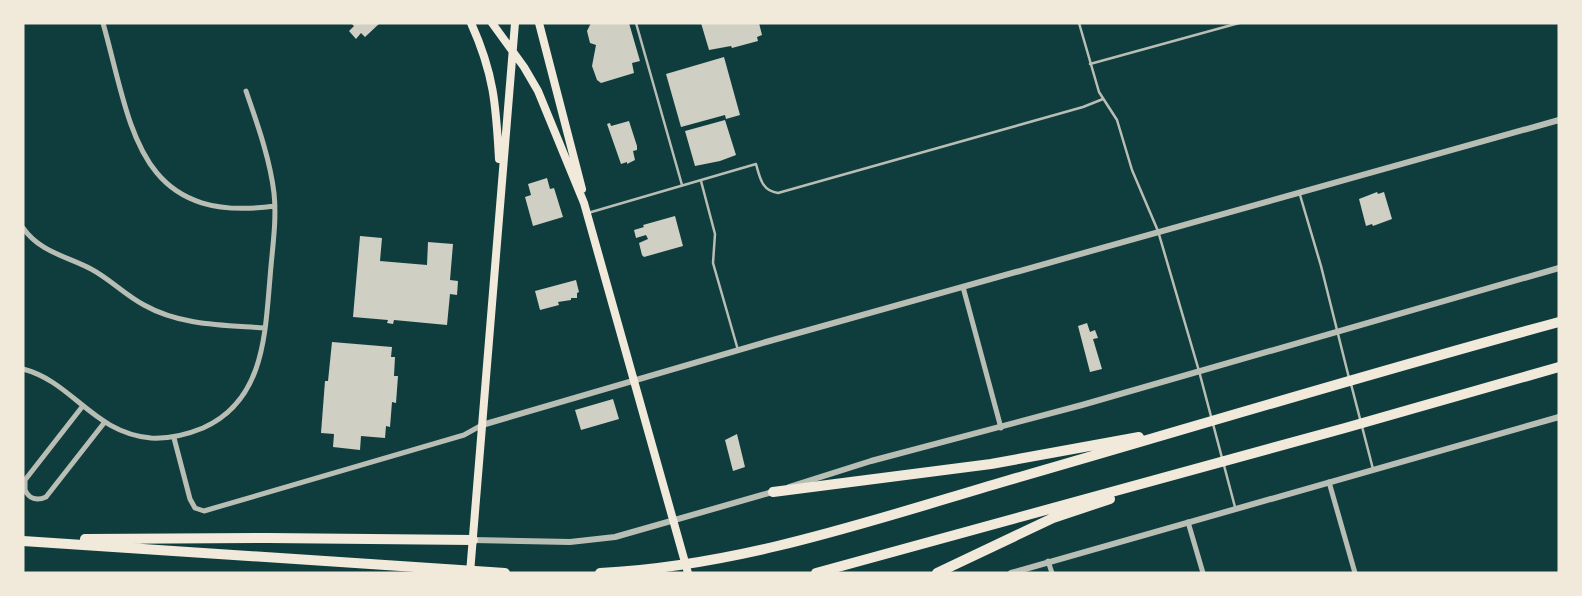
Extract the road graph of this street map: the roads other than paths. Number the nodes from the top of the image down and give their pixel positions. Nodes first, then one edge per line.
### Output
1 (103, 23) edge
2 (471, 23) edge
3 (492, 23) edge
4 (515, 23) edge
5 (540, 23) edge
6 (636, 23) edge
7 (1079, 23) edge
8 (1239, 23) edge
9 (513, 52) junction
10 (1090, 64) junction
11 (246, 90) dead end
12 (1103, 99) junction
13 (1559, 120) edge
14 (701, 180) junction
15 (501, 183) junction
16 (682, 185) junction
17 (1299, 192) junction
18 (584, 203) junction
19 (275, 206) junction
20 (587, 213) junction
21 (23, 228) edge
22 (1158, 231) junction
23 (1559, 268) edge
24 (963, 287) junction
25 (1559, 321) edge
26 (265, 328) junction
27 (1338, 333) junction
28 (738, 350) junction
29 (1559, 367) edge
30 (23, 369) edge
31 (1199, 371) junction
32 (634, 380) junction
33 (82, 407) junction
34 (1559, 417) edge
35 (104, 423) junction
36 (482, 425) junction
37 (1195, 426) junction
38 (1001, 428) junction
39 (174, 438) junction
40 (1207, 466) junction
41 (1373, 470) junction
42 (1329, 482) junction
43 (773, 492) junction
44 (1235, 509) junction
45 (673, 521) junction
46 (1188, 522) junction
47 (23, 540) edge
48 (473, 540) junction
49 (1048, 561) junction
50 (470, 573) edge
51 (505, 573) edge
52 (600, 573) edge
53 (688, 573) edge
54 (816, 573) edge
55 (937, 573) edge
56 (1011, 573) edge
57 (1052, 573) edge
58 (1203, 573) edge
59 (1355, 573) edge

1 - 19 street
2 - 15 main road
3 - 9 main road
4 - 9 main road
5 - 18 main road
6 - 16 lane
7 - 10 lane
8 - 10 lane
9 - 15 main road
9 - 18 main road
10 - 12 lane
11 - 19 street
12 - 14 lane
12 - 22 lane
13 - 17 street
14 - 16 lane
14 - 28 lane
15 - 36 main road
16 - 20 lane
17 - 22 street
17 - 27 lane
18 - 20 main road
19 - 26 street
20 - 32 main road
21 - 26 street
22 - 24 street
22 - 31 lane
23 - 27 street
24 - 28 street
24 - 38 street
25 - 37 highway
26 - 39 street
27 - 31 street
27 - 41 lane
28 - 32 street
29 - 40 highway
30 - 33 street
31 - 38 street
31 - 44 lane
32 - 36 street
32 - 45 main road
33 - 35 street
33 - 35 street
34 - 41 street
35 - 39 street
36 - 39 street
36 - 48 main road
37 - 43 highway
37 - 52 highway
38 - 43 street
40 - 54 highway
40 - 55 highway
41 - 42 street
42 - 44 street
42 - 59 street
43 - 45 street
44 - 46 street
45 - 48 street
45 - 53 main road
46 - 49 street
46 - 58 street
47 - 48 highway
47 - 51 highway
48 - 50 main road
49 - 56 street
49 - 57 street

